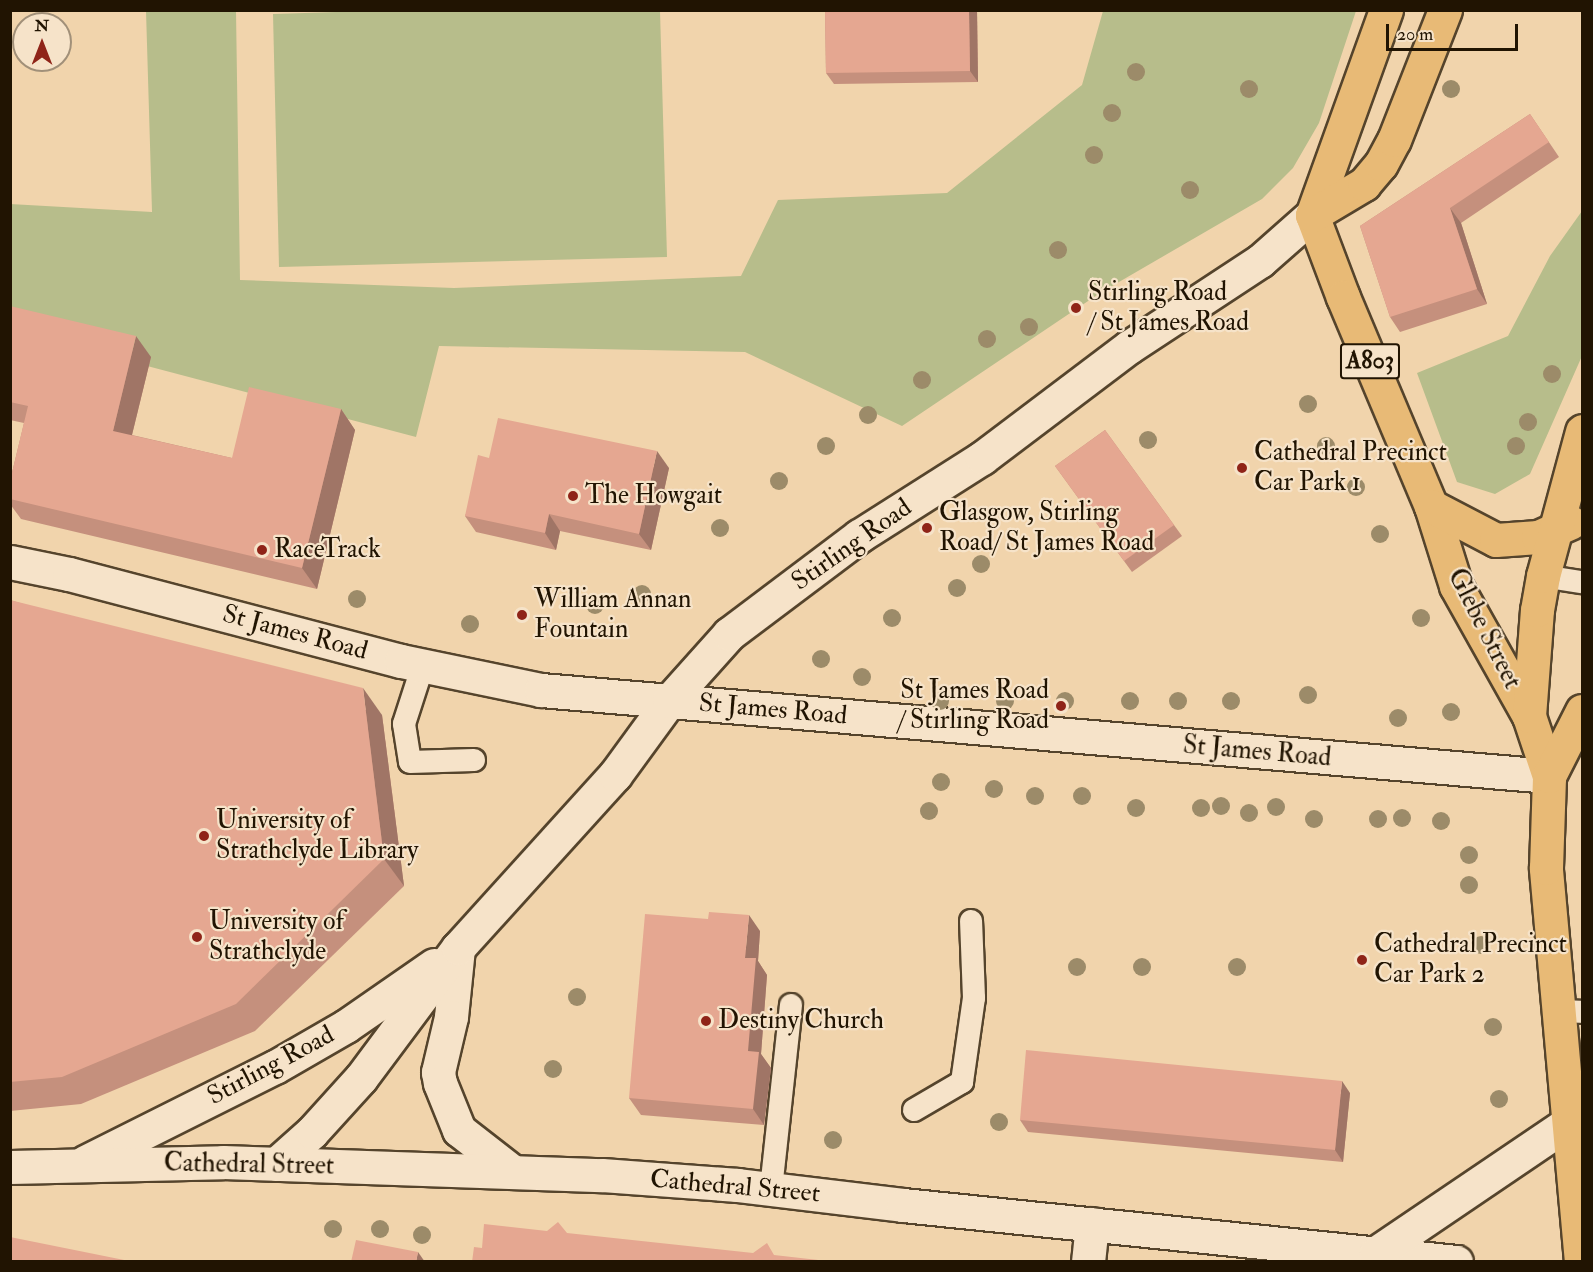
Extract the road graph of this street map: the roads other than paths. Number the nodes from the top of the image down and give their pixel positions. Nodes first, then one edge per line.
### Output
1 (1386, 10) edge
2 (1445, 10) edge
3 (1312, 215) junction
4 (1582, 431) edge
5 (1431, 506) junction
6 (1569, 523) edge
7 (10, 562) edge
8 (1543, 576) junction
9 (1582, 582) edge
10 (423, 665) junction
11 (669, 701) junction
12 (1582, 711) edge
13 (1529, 716) junction
14 (474, 760) dead end
15 (1549, 776) junction
16 (971, 921) dead end
17 (458, 948) junction
18 (790, 1005) dead end
19 (1570, 1011) edge
20 (914, 1110) dead end
21 (1568, 1124) junction
22 (276, 1164) junction
23 (10, 1167) edge
24 (75, 1167) junction
25 (513, 1172) junction
26 (771, 1189) junction
27 (1092, 1224) junction
28 (1376, 1253) junction
29 (1088, 1262) edge
30 (1456, 1262) edge
31 (1581, 1262) edge

1 - 3 main road
2 - 3 main road
3 - 5 main road, Glebe Street / A803
3 - 11 street, Stirling Road
4 - 6 main road
5 - 6 main road
5 - 13 main road, Glebe Street / A803
6 - 8 main road
7 - 10 street, St James Road
8 - 9 lane
8 - 13 main road
10 - 11 street, St James Road
10 - 14 lane
11 - 15 street, St James Road
11 - 17 street, Stirling Road
12 - 15 main road
13 - 15 main road, Glebe Street / A803
15 - 19 main road
16 - 20 lane
17 - 22 street, Stirling Road
17 - 24 street, Stirling Road
17 - 25 street
18 - 26 lane
19 - 21 main road
21 - 28 street
21 - 31 main road
22 - 24 street, Cathedral Street
22 - 25 street, Cathedral Street
23 - 24 street, Cathedral Street
25 - 26 street, Cathedral Street
26 - 27 street, Cathedral Street
27 - 28 street, Cathedral Street
27 - 29 street
28 - 30 street, Cathedral Street

